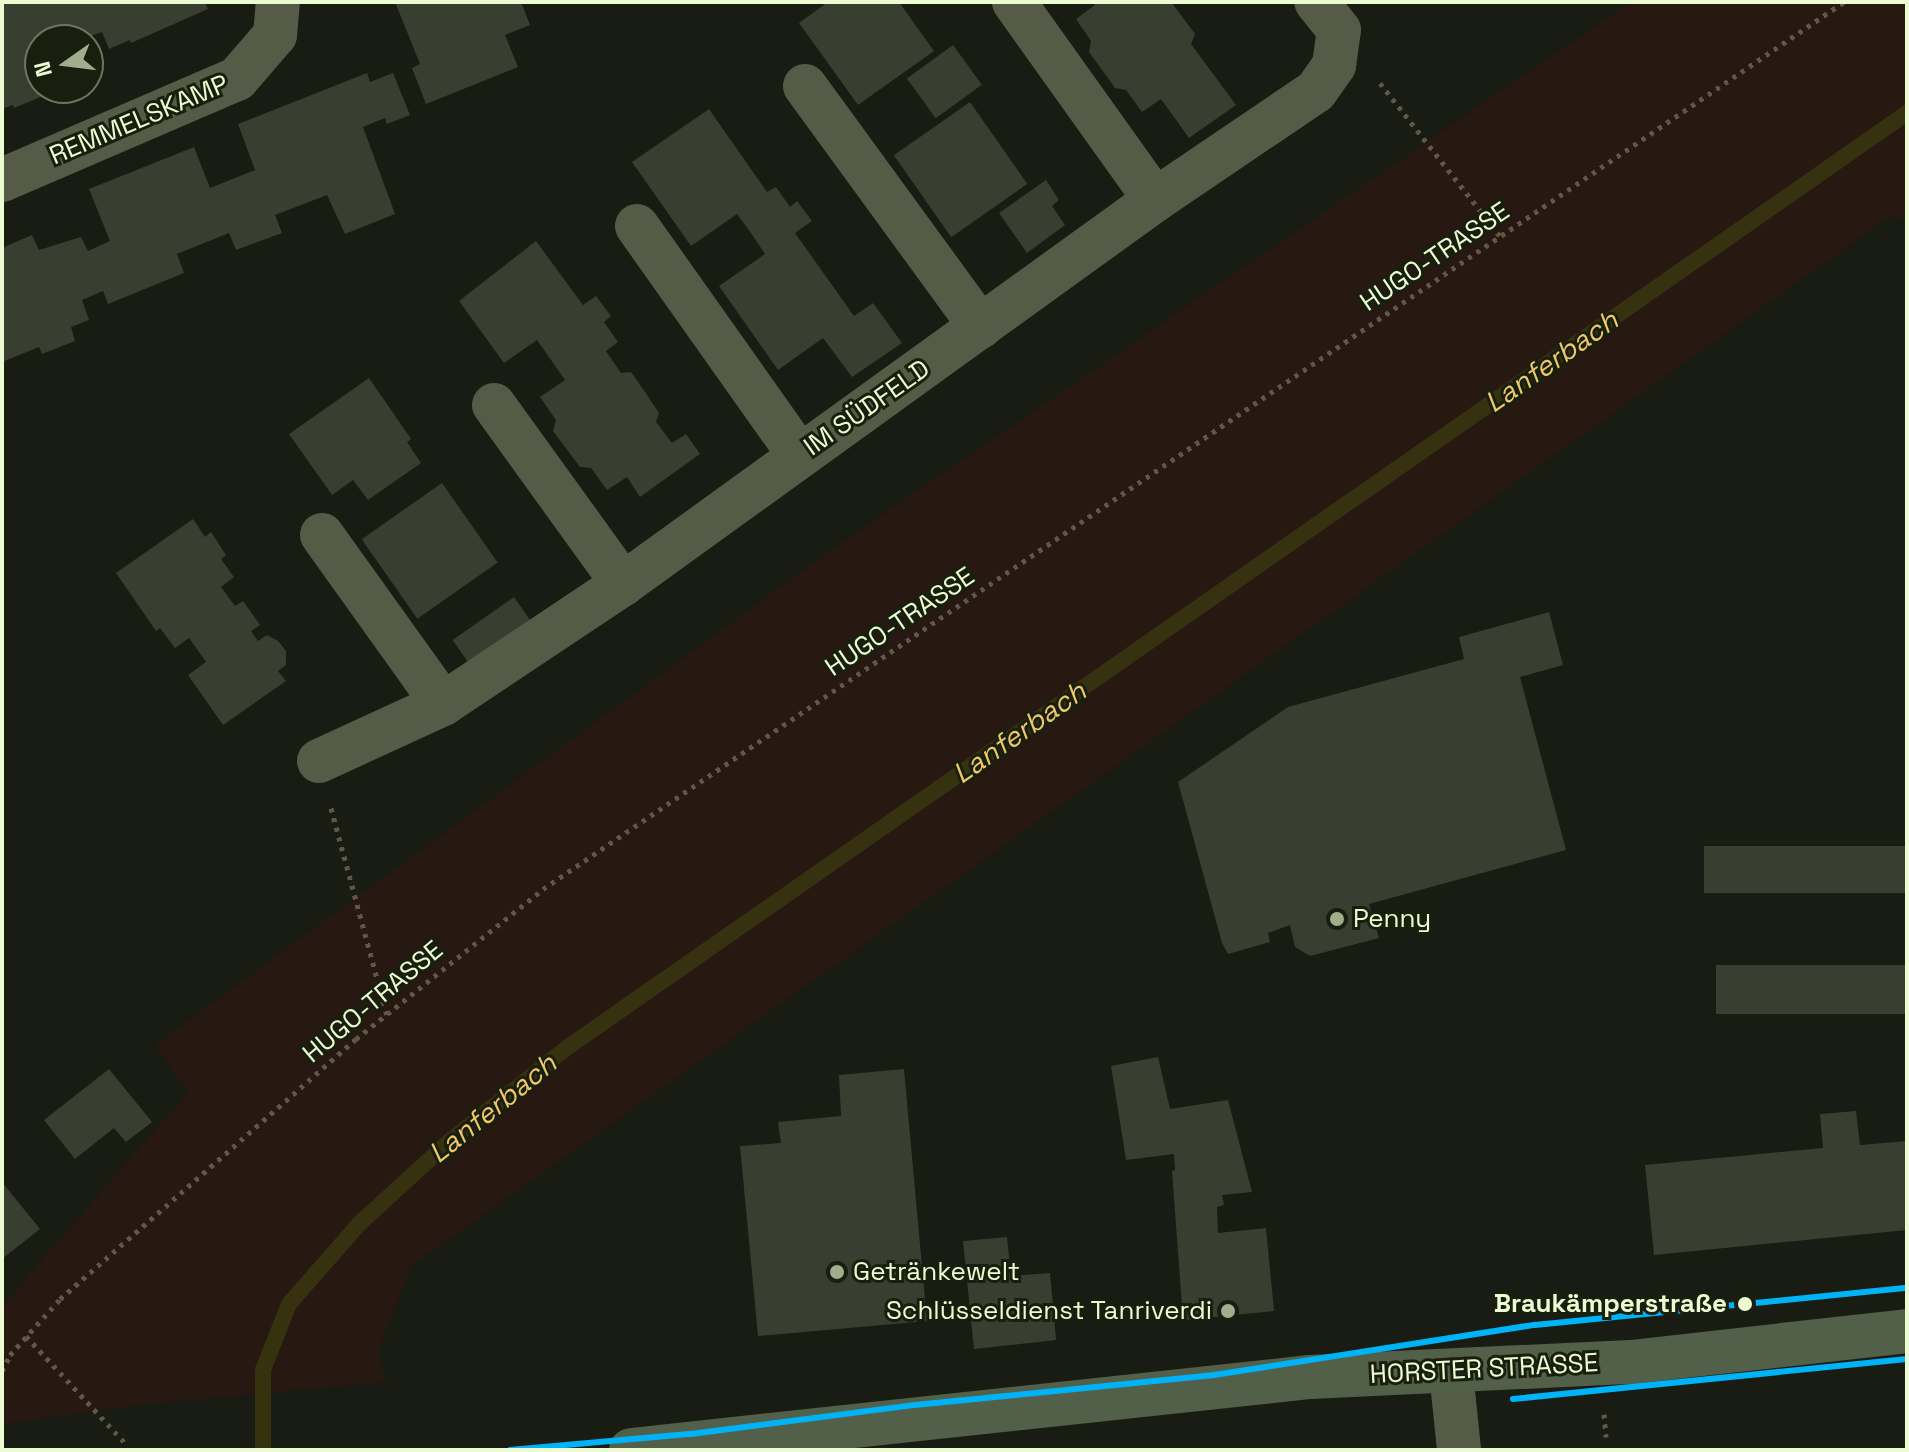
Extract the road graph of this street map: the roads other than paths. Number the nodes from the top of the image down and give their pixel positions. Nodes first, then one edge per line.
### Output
1 (278, 2) edge
2 (1014, 2) edge
3 (1327, 16) edge
4 (805, 86) dead end
5 (2, 180) edge
6 (1155, 200) junction
7 (637, 226) dead end
8 (981, 327) junction
9 (494, 405) dead end
10 (800, 456) junction
11 (322, 535) dead end
12 (623, 584) junction
13 (443, 704) junction
14 (319, 761) road end
15 (1907, 1331) edge
16 (1451, 1372) junction
17 (631, 1450) edge
18 (1459, 1450) edge

1 - 5 street, REMMELSKAMP
2 - 6 street
3 - 6 street, IM SÜDFELD
4 - 8 street
6 - 8 street, IM SÜDFELD
7 - 10 street
8 - 10 street, IM SÜDFELD
9 - 12 street
10 - 12 street, IM SÜDFELD
11 - 13 street
12 - 13 street, IM SÜDFELD
13 - 14 street, IM SÜDFELD
15 - 16 main road, HORSTER STRASSE
16 - 17 main road, HORSTER STRASSE
16 - 18 street

